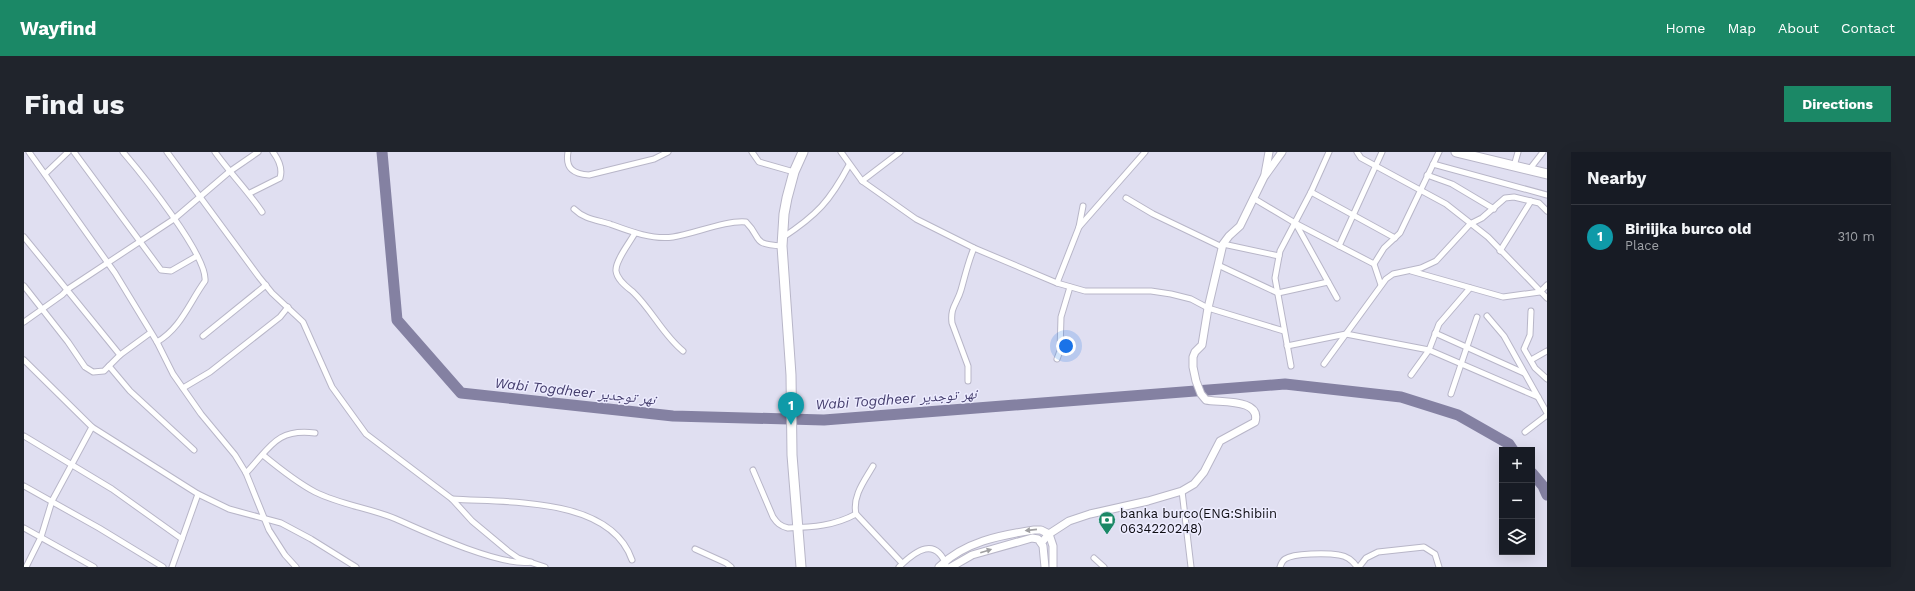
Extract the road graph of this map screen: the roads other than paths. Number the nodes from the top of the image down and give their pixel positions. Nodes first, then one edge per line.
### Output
1 (29, 152) edge
2 (68, 152) edge
3 (74, 152) edge
4 (123, 152) edge
5 (167, 152) edge
6 (215, 152) edge
7 (258, 152) edge
8 (273, 152) edge
9 (568, 152) edge
10 (668, 152) edge
11 (752, 152) edge
12 (803, 152) edge
13 (841, 152) edge
14 (900, 152) edge
15 (1145, 152) edge
16 (1269, 152) edge
17 (1282, 152) edge
18 (1329, 152) edge
19 (1357, 152) edge
20 (1382, 152) edge
21 (1439, 152) edge
22 (1456, 152) edge
23 (1518, 152) edge
24 (1543, 152) edge
25 (1433, 164) junction
26 (849, 165) junction
27 (1375, 166) junction
28 (1514, 166) junction
29 (1529, 170) junction
30 (229, 172) junction
31 (794, 172) junction
32 (45, 174) junction
33 (1547, 174) edge
34 (1427, 175) junction
35 (1264, 177) junction
36 (862, 181) junction
37 (1419, 191) junction
38 (1311, 192) junction
39 (250, 193) junction
40 (1547, 195) edge
41 (201, 197) junction
42 (1126, 198) dead end
43 (1253, 198) junction
44 (1531, 201) junction
45 (1083, 206) dead end
46 (574, 208) dead end
47 (1494, 209) junction
48 (1547, 211) edge
49 (262, 212) dead end
50 (1353, 215) junction
51 (174, 219) junction
52 (1295, 223) junction
53 (1470, 224) junction
54 (1079, 227) junction
55 (635, 233) junction
56 (24, 237) edge
57 (1395, 238) junction
58 (139, 241) junction
59 (782, 242) junction
60 (1223, 246) junction
61 (1339, 246) junction
62 (974, 248) junction
63 (1500, 251) junction
64 (197, 256) junction
65 (1279, 256) junction
66 (107, 263) junction
67 (1374, 264) junction
68 (1218, 265) junction
69 (1410, 270) junction
70 (1328, 282) junction
71 (1057, 283) junction
72 (266, 285) junction
73 (1381, 285) junction
74 (1547, 285) edge
75 (24, 286) edge
76 (1070, 288) junction
77 (1470, 288) junction
78 (68, 289) junction
79 (1540, 292) junction
80 (1278, 293) junction
81 (1337, 298) dead end
82 (1547, 298) edge
83 (288, 307) junction
84 (43, 308) junction
85 (1208, 308) junction
86 (1531, 311) dead end
87 (1487, 316) dead end
88 (1477, 317) dead end
89 (24, 322) edge
90 (1284, 331) junction
91 (150, 333) junction
92 (1435, 333) junction
93 (1346, 334) junction
94 (203, 336) dead end
95 (157, 342) junction
96 (1287, 346) junction
97 (1466, 347) junction
98 (1429, 350) junction
99 (683, 351) dead end
100 (1547, 351) edge
101 (120, 355) junction
102 (1057, 359) dead end
103 (24, 360) edge
104 (1531, 360) junction
105 (1324, 364) dead end
106 (1461, 364) junction
107 (109, 366) junction
108 (1291, 366) dead end
109 (1524, 373) junction
110 (1411, 375) dead end
111 (1547, 379) edge
112 (968, 381) dead end
113 (183, 388) junction
114 (1451, 394) dead end
115 (1538, 397) junction
116 (1547, 414) edge
117 (92, 427) junction
118 (1525, 432) dead end
119 (316, 433) dead end
120 (24, 436) edge
121 (194, 450) dead end
122 (263, 455) junction
123 (71, 465) junction
124 (873, 466) dead end
125 (754, 470) dead end
126 (246, 473) junction
127 (24, 486) edge
128 (1182, 491) junction
129 (198, 494) junction
130 (452, 499) junction
131 (52, 501) junction
132 (856, 514) junction
133 (265, 518) junction
134 (24, 528) edge
135 (798, 528) junction
136 (1050, 534) junction
137 (41, 537) junction
138 (182, 539) junction
139 (1042, 542) junction
140 (695, 549) dead end
141 (1094, 558) dead end
142 (632, 560) dead end
143 (531, 562) junction
144 (946, 564) edge
145 (900, 565) edge
146 (26, 567) edge
147 (94, 567) edge
148 (163, 567) edge
149 (172, 567) edge
150 (296, 567) edge
151 (356, 567) edge
152 (545, 567) edge
153 (731, 567) edge
154 (801, 567) edge
155 (939, 567) edge
156 (951, 567) edge
157 (1045, 567) edge
158 (1053, 567) edge
159 (1104, 567) edge
160 (1191, 567) edge
161 (1280, 567) edge
162 (1358, 567) edge
163 (1439, 567) edge

1 - 32 street
2 - 32 street
3 - 58 street
4 - 51 street
5 - 41 street
6 - 30 street
7 - 30 street
8 - 39 street
9 - 10 street
11 - 31 street
12 - 31 highway
13 - 26 street
14 - 36 street
15 - 54 street
16 - 35 street
17 - 35 street
18 - 38 street
19 - 27 street
20 - 27 street
21 - 25 street
22 - 28 highway
23 - 28 street
24 - 29 street
25 - 34 street
25 - 40 street
26 - 36 street
26 - 59 street
27 - 37 street
27 - 50 street
28 - 29 highway
29 - 33 highway
30 - 39 street
30 - 41 street
31 - 59 highway
32 - 66 street
34 - 37 street
34 - 47 street
35 - 43 street
36 - 62 street
37 - 53 street
37 - 57 street
38 - 50 street
38 - 52 street
39 - 49 street
41 - 51 street
41 - 72 street
42 - 60 street
43 - 52 street
43 - 60 street
44 - 47 street
44 - 48 street
44 - 63 street
45 - 54 street
46 - 55 street
47 - 53 street
50 - 57 street
50 - 61 street
51 - 58 street
51 - 64 street
52 - 61 street
52 - 65 street
52 - 70 street
53 - 63 street
53 - 69 street
54 - 71 street
55 - 59 street
55 - 99 street
56 - 78 street
57 - 67 street
58 - 64 street
58 - 66 street
59 - 135 highway
60 - 65 street
60 - 68 street
61 - 67 street
62 - 71 street
62 - 112 street
63 - 79 street
64 - 95 street
65 - 80 street
66 - 78 street
66 - 91 street
67 - 73 street
68 - 80 street
68 - 85 street
69 - 73 street
69 - 77 street
70 - 80 street
70 - 81 street
71 - 76 street
72 - 83 street
72 - 94 street
73 - 93 street
74 - 79 street
75 - 84 street
76 - 85 street
76 - 102 street
77 - 79 street
77 - 92 street
78 - 84 street
78 - 101 street
79 - 82 street
80 - 90 street
83 - 113 street
83 - 130 street
84 - 89 street
84 - 107 street
85 - 90 street
85 - 128 street
86 - 104 street
87 - 109 street
88 - 97 street
90 - 96 street
91 - 95 street
91 - 101 street
92 - 97 street
92 - 98 street
93 - 96 street
93 - 98 street
93 - 105 street
95 - 113 street
96 - 108 street
97 - 106 street
97 - 109 street
98 - 106 street
98 - 110 street
100 - 104 street
101 - 107 street
103 - 117 street
104 - 111 street
106 - 114 street
106 - 115 street
107 - 121 street
109 - 115 street
113 - 126 street
115 - 116 street
116 - 118 street
117 - 123 street
117 - 129 street
119 - 122 street
120 - 123 street
122 - 126 street
122 - 143 street
123 - 131 street
123 - 138 street
124 - 132 street
125 - 135 street
126 - 133 street
127 - 131 street
128 - 136 street
128 - 160 street
129 - 133 street
129 - 138 street
130 - 142 street
130 - 143 street
131 - 137 street
131 - 148 street
132 - 135 street
132 - 145 street
133 - 150 street
133 - 151 street
134 - 137 street
135 - 154 highway
136 - 139 street
136 -> 144 street
136 - 158 street
137 - 146 street
137 - 147 street
138 - 149 street
156 -> 139 street
139 - 157 street
140 - 153 street
141 - 159 street
143 - 152 street
144 - 145 street
144 - 155 street
161 - 162 street
162 - 163 street

